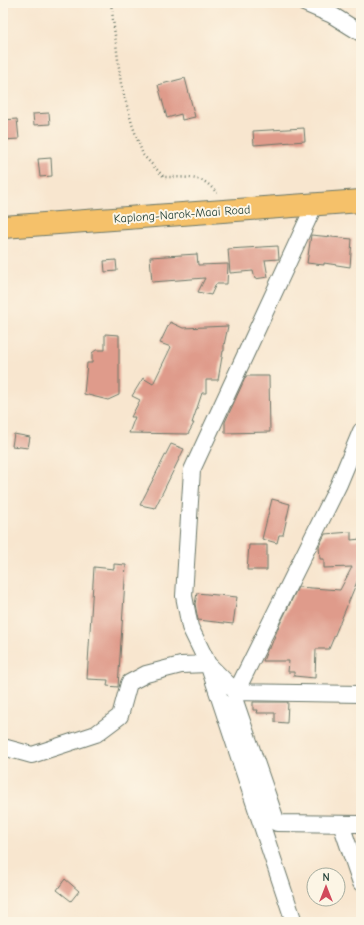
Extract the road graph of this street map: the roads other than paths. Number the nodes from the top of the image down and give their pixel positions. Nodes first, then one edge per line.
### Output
1 (304, 3) edge
2 (361, 33) edge
3 (361, 201) edge
4 (315, 204) junction
5 (3, 227) edge
6 (361, 431) edge
7 (208, 664) junction
8 (236, 692) junction
9 (361, 694) edge
10 (3, 748) edge
11 (341, 824) junction
12 (361, 824) edge
13 (361, 883) edge
14 (294, 922) edge

1 - 2 street
3 - 4 highway, Kaplong-Narok-Maai Road
4 - 5 highway, Kaplong-Narok-Maai Road
4 - 7 street
6 - 8 street
7 - 8 street
7 - 10 street
7 - 14 street
8 - 9 street
8 - 11 street
11 - 12 street
11 - 13 street

